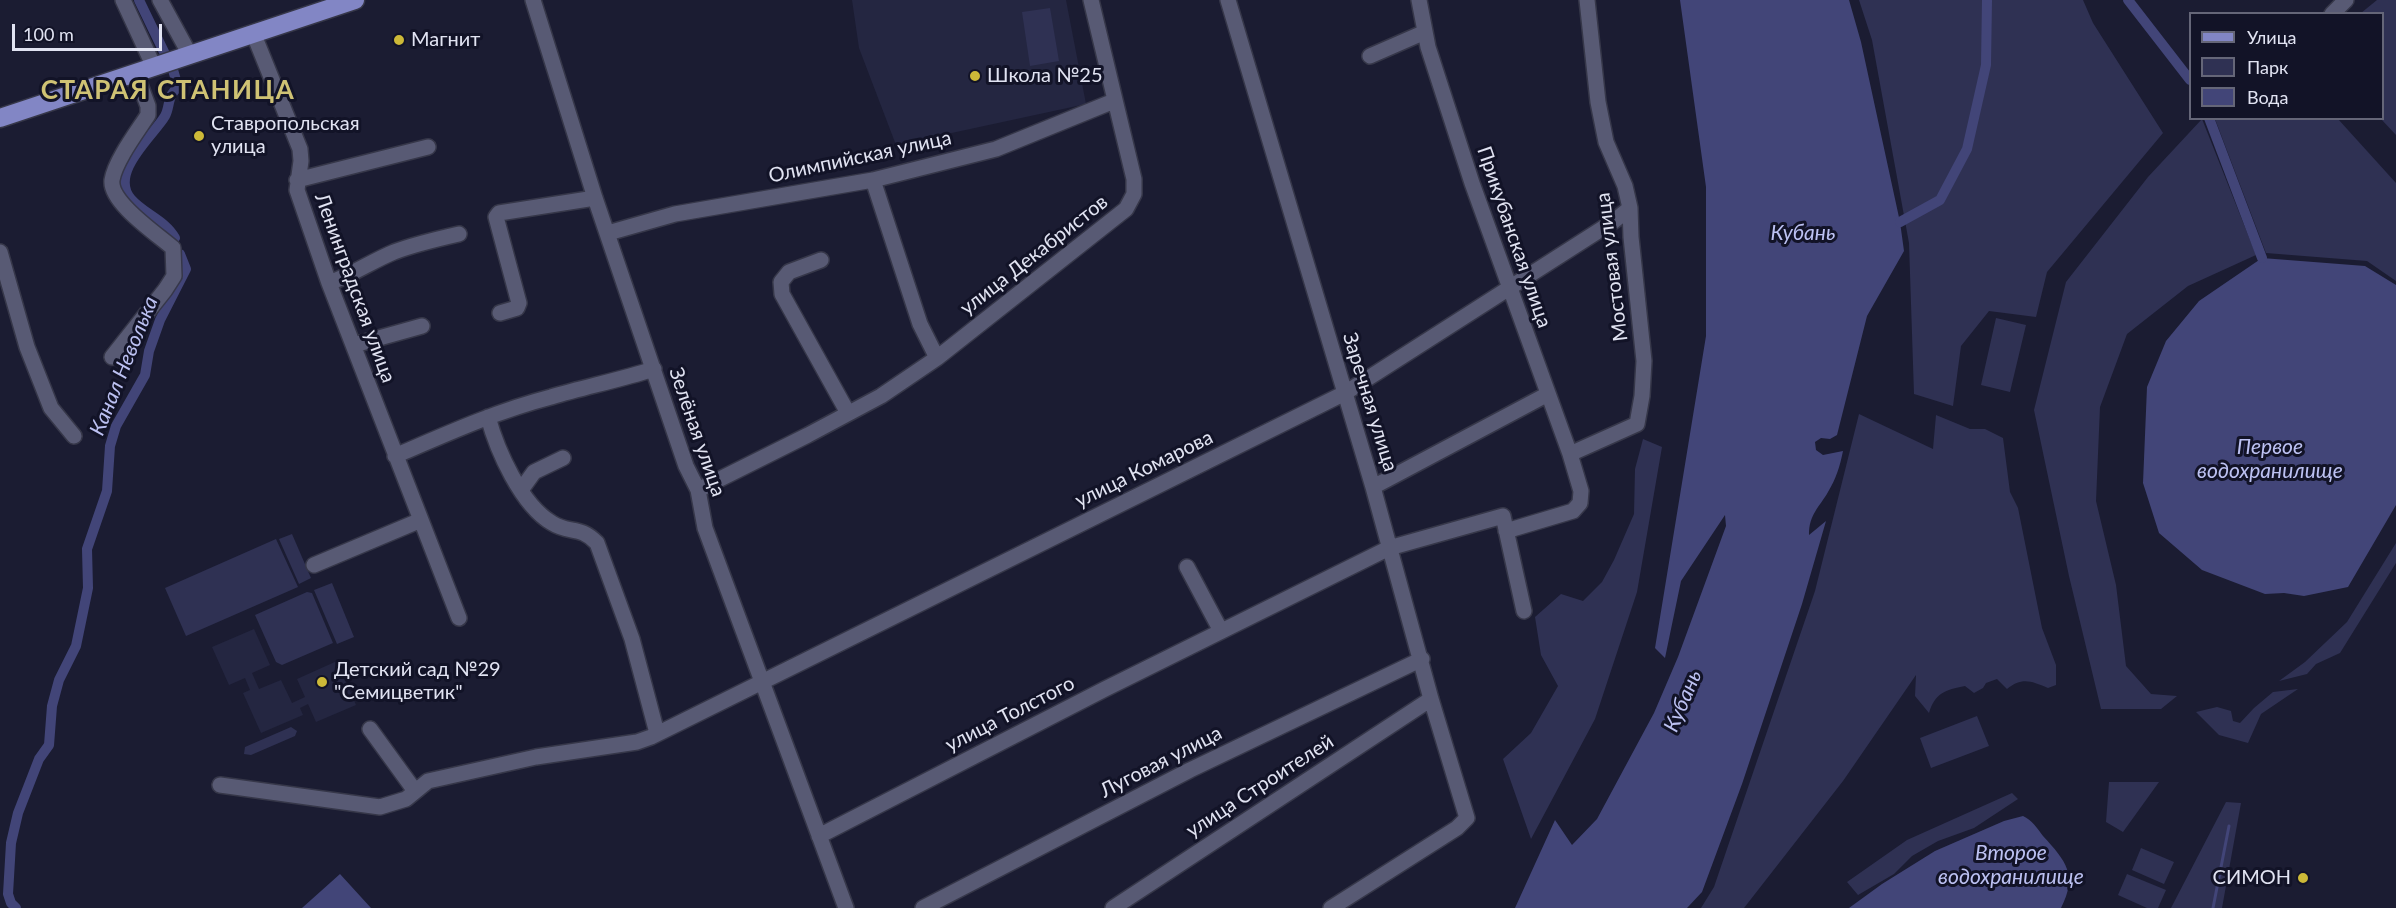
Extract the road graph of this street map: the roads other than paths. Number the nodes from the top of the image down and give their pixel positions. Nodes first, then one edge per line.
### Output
1 (123, 0) edge
2 (160, 0) edge
3 (355, 0) edge
4 (534, 0) edge
5 (1091, 0) edge
6 (1228, 0) edge
7 (1419, 0) edge
8 (1587, 0) edge
9 (2346, 0) edge
10 (2334, 12) edge
11 (1425, 32) junction
12 (254, 35) junction
13 (187, 56) junction
14 (1370, 56) dead end
15 (157, 66) junction
16 (136, 74) junction
17 (1114, 101) junction
18 (0, 118) edge
19 (428, 147) dead end
20 (297, 180) junction
21 (873, 180) junction
22 (595, 198) junction
23 (1630, 208) junction
24 (459, 234) dead end
25 (608, 234) junction
26 (0, 252) edge
27 (821, 260) dead end
28 (329, 283) junction
29 (1510, 289) junction
30 (500, 313) dead end
31 (422, 326) dead end
32 (354, 345) junction
33 (112, 357) dead end
34 (937, 358) junction
35 (654, 369) junction
36 (1345, 393) junction
37 (1548, 394) junction
38 (848, 413) junction
39 (488, 417) junction
40 (74, 436) dead end
41 (1570, 454) junction
42 (395, 456) junction
43 (563, 458) dead end
44 (1373, 486) junction
45 (521, 490) junction
46 (698, 490) junction
47 (421, 520) junction
48 (1506, 531) junction
49 (1389, 548) junction
50 (314, 565) dead end
51 (1187, 567) dead end
52 (1524, 611) dead end
53 (459, 618) dead end
54 (1221, 631) junction
55 (1422, 659) junction
56 (762, 681) junction
57 (1431, 699) junction
58 (370, 729) dead end
59 (657, 733) junction
60 (220, 785) dead end
61 (415, 791) junction
62 (819, 836) junction
63 (846, 908) edge
64 (923, 908) edge
65 (1113, 908) edge
66 (1331, 908) edge

1 - 15 street
2 - 13 street
3 - 12 main road
4 - 22 street, Зелёная улица
5 - 17 street, улица Декабристов
6 - 36 street, Заречная улица
7 - 11 street, Прикубанская улица
8 - 23 street, Мостовая улица
9 - 10 street
11 - 14 street
11 - 29 street, Прикубанская улица
12 - 13 main road
12 - 20 street, Ленинградская улица
13 - 15 main road
15 - 16 main road
16 - 18 main road
16 - 33 street
17 - 21 street, Олимпийская улица
17 - 34 street, улица Декабристов
19 - 20 street
20 - 28 street, Ленинградская улица
21 - 25 street, Олимпийская улица
21 - 34 street
22 - 25 street, Зелёная улица
22 - 30 street
23 - 29 street, улица Комарова
23 - 41 street, Мостовая улица
24 - 28 street
25 - 35 street, Зелёная улица
26 - 40 street
27 - 38 street
28 - 32 street, Ленинградская улица
29 - 36 street, улица Комарова
29 - 37 street, Прикубанская улица
31 - 32 street
32 - 42 street, Ленинградская улица
34 - 38 street, улица Декабристов
35 - 39 street
35 - 46 street, Зелёная улица
36 - 44 street, Заречная улица
36 - 56 street, улица Комарова
37 - 41 street, Прикубанская улица
37 - 44 street
38 - 46 street, улица Декабристов
39 - 42 street
39 - 45 street
41 - 48 street, Прикубанская улица
42 - 47 street, Ленинградская улица
43 - 45 street
44 - 49 street, Заречная улица
45 - 59 street
46 - 56 street, Зелёная улица
47 - 50 street
47 - 53 street, Ленинградская улица
48 - 49 street, улица Толстого
48 - 52 street
49 - 54 street, улица Толстого
49 - 55 street, Заречная улица
51 - 54 street
54 - 62 street, улица Толстого
55 - 57 street, Заречная улица
55 - 64 street, Луговая улица
56 - 59 street, улица Комарова
56 - 62 street, Зелёная улица
57 - 65 street, улица Строителей
57 - 66 street, Заречная улица
58 - 61 street
59 - 61 street, улица Комарова
60 - 61 street, улица Комарова
62 - 63 street, Зелёная улица

